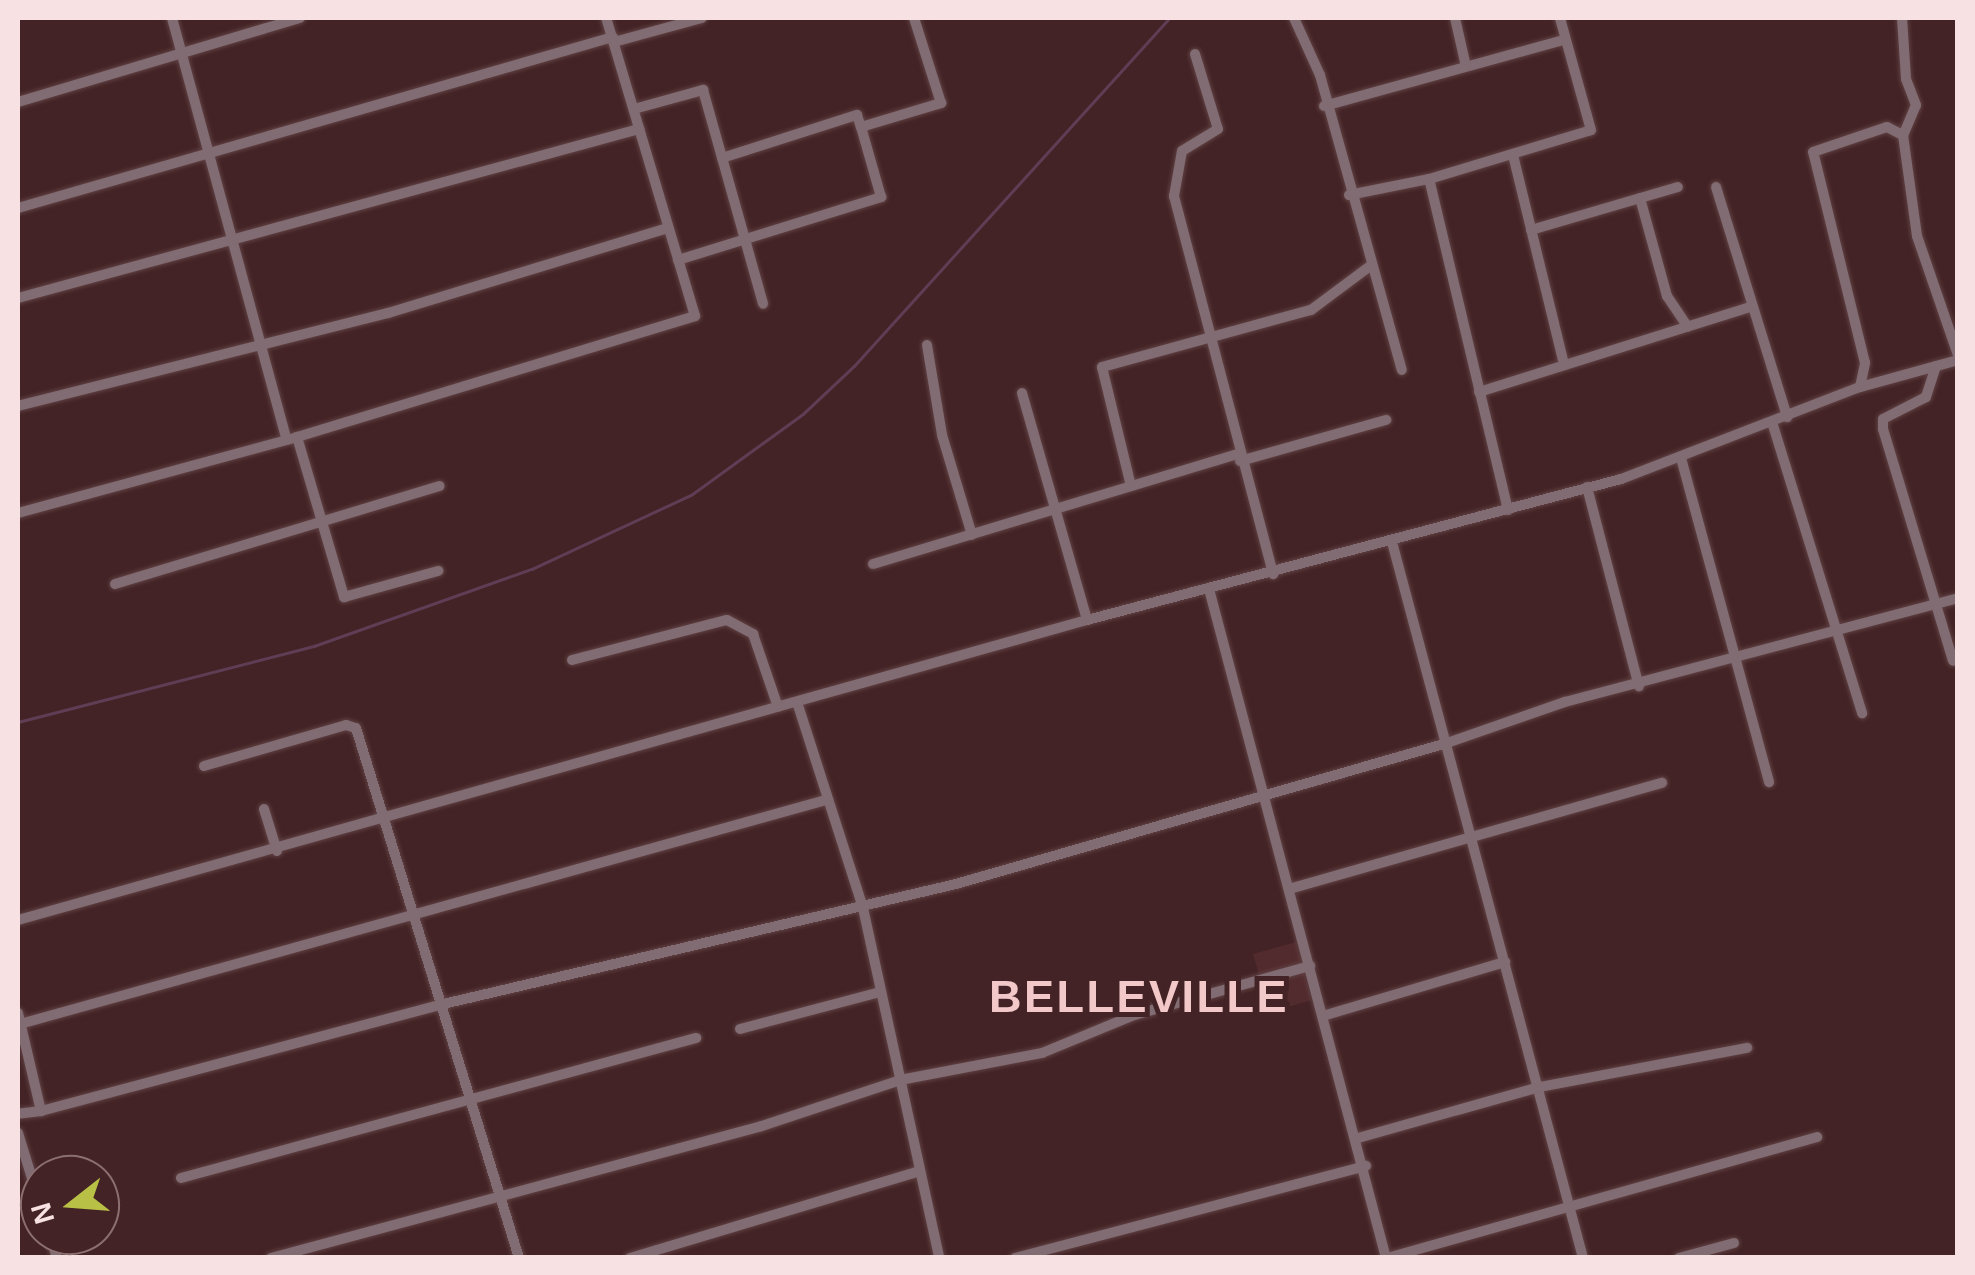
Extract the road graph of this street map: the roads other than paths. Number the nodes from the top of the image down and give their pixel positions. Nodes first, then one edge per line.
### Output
1 (172, 18) edge
2 (300, 18) edge
3 (606, 18) edge
4 (702, 18) edge
5 (914, 18) edge
6 (1294, 18) edge
7 (1455, 18) edge
8 (1560, 18) edge
9 (1902, 18) edge
10 (613, 39) junction
11 (1564, 40) junction
12 (178, 53) junction
13 (1195, 54) dead end
14 (1466, 62) junction
15 (18, 102) edge
16 (1324, 106) junction
17 (634, 109) junction
18 (861, 127) junction
19 (640, 129) junction
20 (1903, 136) junction
21 (206, 155) junction
22 (1513, 155) junction
23 (722, 158) junction
24 (1429, 180) junction
25 (1678, 187) dead end
26 (1716, 187) dead end
27 (1349, 195) junction
28 (1640, 198) junction
29 (18, 208) edge
30 (668, 228) junction
31 (1531, 230) junction
32 (233, 238) junction
33 (745, 240) junction
34 (678, 260) junction
35 (1369, 267) junction
36 (18, 298) edge
37 (763, 304) dead end
38 (1751, 307) junction
39 (1688, 327) junction
40 (1212, 336) junction
41 (264, 344) junction
42 (926, 345) dead end
43 (1958, 358) edge
44 (1564, 364) junction
45 (1936, 366) junction
46 (1402, 370) dead end
47 (1860, 387) junction
48 (1480, 392) junction
49 (1022, 394) dead end
50 (18, 406) edge
51 (1786, 417) junction
52 (1386, 420) dead end
53 (1772, 422) junction
54 (292, 438) junction
55 (1239, 457) junction
56 (1682, 458) junction
57 (440, 486) dead end
58 (1132, 486) junction
59 (1586, 487) junction
60 (1056, 510) junction
61 (1508, 510) junction
62 (18, 513) edge
63 (321, 521) junction
64 (972, 535) junction
65 (1392, 542) junction
66 (873, 564) dead end
67 (438, 571) dead end
68 (1273, 574) junction
69 (115, 584) dead end
70 (1209, 590) junction
71 (1958, 598) edge
72 (1935, 604) junction
73 (1087, 620) junction
74 (1838, 630) junction
75 (1734, 658) junction
76 (572, 660) dead end
77 (1954, 660) dead end
78 (1639, 686) junction
79 (796, 702) junction
80 (778, 707) junction
81 (1862, 713) dead end
82 (1446, 743) junction
83 (204, 766) dead end
84 (1769, 782) dead end
85 (1662, 783) dead end
86 (1264, 795) junction
87 (826, 800) junction
88 (264, 809) dead end
89 (382, 821) junction
90 (1472, 836) junction
91 (277, 851) junction
92 (1289, 889) junction
93 (863, 908) junction
94 (410, 915) junction
95 (18, 920) edge
96 (1505, 962) junction
97 (1310, 966) junction
98 (880, 992) junction
99 (439, 1005) junction
100 (1326, 1015) junction
101 (19, 1018) edge
102 (740, 1030) dead end
103 (696, 1038) dead end
104 (1747, 1048) dead end
105 (900, 1080) junction
106 (1540, 1087) junction
107 (467, 1104) junction
108 (40, 1111) junction
109 (18, 1114) edge
110 (1358, 1138) junction
111 (1817, 1138) dead end
112 (1366, 1166) junction
113 (917, 1172) junction
114 (181, 1178) dead end
115 (499, 1198) junction
116 (1571, 1207) junction
117 (1734, 1243) dead end
118 (271, 1258) edge
119 (519, 1258) edge
120 (630, 1258) edge
121 (938, 1258) edge
122 (1015, 1258) edge
123 (1387, 1258) edge
124 (1583, 1258) edge
125 (1679, 1258) edge

1 - 12 street
2 - 12 street
3 - 10 street
4 - 10 street
5 - 18 street
6 - 16 street
7 - 14 street
8 - 11 street
9 - 20 street
10 - 17 street
10 - 21 street
11 - 14 street
11 - 22 street
12 - 15 street
12 - 21 street
13 - 40 street
14 - 16 street
16 - 27 street
17 - 19 street
17 - 23 street
18 - 23 street
18 - 33 street
19 - 30 street
19 - 32 street
20 - 43 street
20 - 47 street
21 - 29 street
21 - 32 street
22 - 24 street
22 - 31 street
23 - 33 street
24 - 27 street
24 - 48 street
25 - 28 street
26 - 38 street
27 - 35 street
28 - 31 street
28 - 39 street
30 - 34 street
30 - 41 street
31 - 44 street
32 - 36 street
32 - 41 street
33 - 34 street
33 - 37 street
34 - 54 street
35 - 40 street
35 - 46 street
38 - 39 street
38 - 51 street
39 - 44 street
40 - 55 street
40 - 58 street
41 - 50 street
41 - 54 street
42 - 64 street
43 - 45 street
44 - 48 street
45 - 47 street
45 - 72 street
47 - 51 street
48 - 61 street
49 - 60 street
51 - 53 street
52 - 55 street
53 - 56 street
53 - 74 street
54 - 62 street
54 - 63 street
55 - 58 street
55 - 68 street
56 - 59 street
56 - 75 street
57 - 63 street
58 - 60 street
59 - 61 street
59 - 78 street
60 - 64 street
60 - 73 street
61 - 65 street
63 - 67 street
63 - 69 street
64 - 66 street
65 - 68 street
65 - 82 street
68 - 70 street
70 - 73 street
70 - 86 street
71 - 72 street
72 - 74 street
72 - 77 street
73 - 79 street
74 - 75 street
74 - 81 street
75 - 78 street
75 - 84 street
76 - 80 street
78 - 82 street
79 - 80 street
79 - 87 street
80 - 89 street
82 - 86 street
82 - 90 street
83 - 89 street
85 - 90 street
86 - 92 street
86 - 93 street
87 - 93 street
87 - 94 street
88 - 91 street
89 - 91 street
89 - 94 street
90 - 92 street
90 - 96 street
91 - 95 street
92 - 97 street
93 - 98 street
93 - 99 street
94 - 99 street
94 - 101 street
96 - 100 street
96 - 106 street
97 - 100 street
97 - 105 street
98 - 102 street
98 - 105 street
99 - 107 street
99 - 108 street
100 - 110 street
101 - 108 street
103 - 107 street
104 - 106 street
105 - 113 street
105 - 115 street
106 - 110 street
106 - 116 street
107 - 114 street
107 - 115 street
108 - 109 street
110 - 112 street
111 - 116 street
112 - 122 street
112 - 123 street
113 - 120 street
113 - 121 street
115 - 118 street
115 - 119 street
116 - 123 street
116 - 124 street
117 - 125 street

